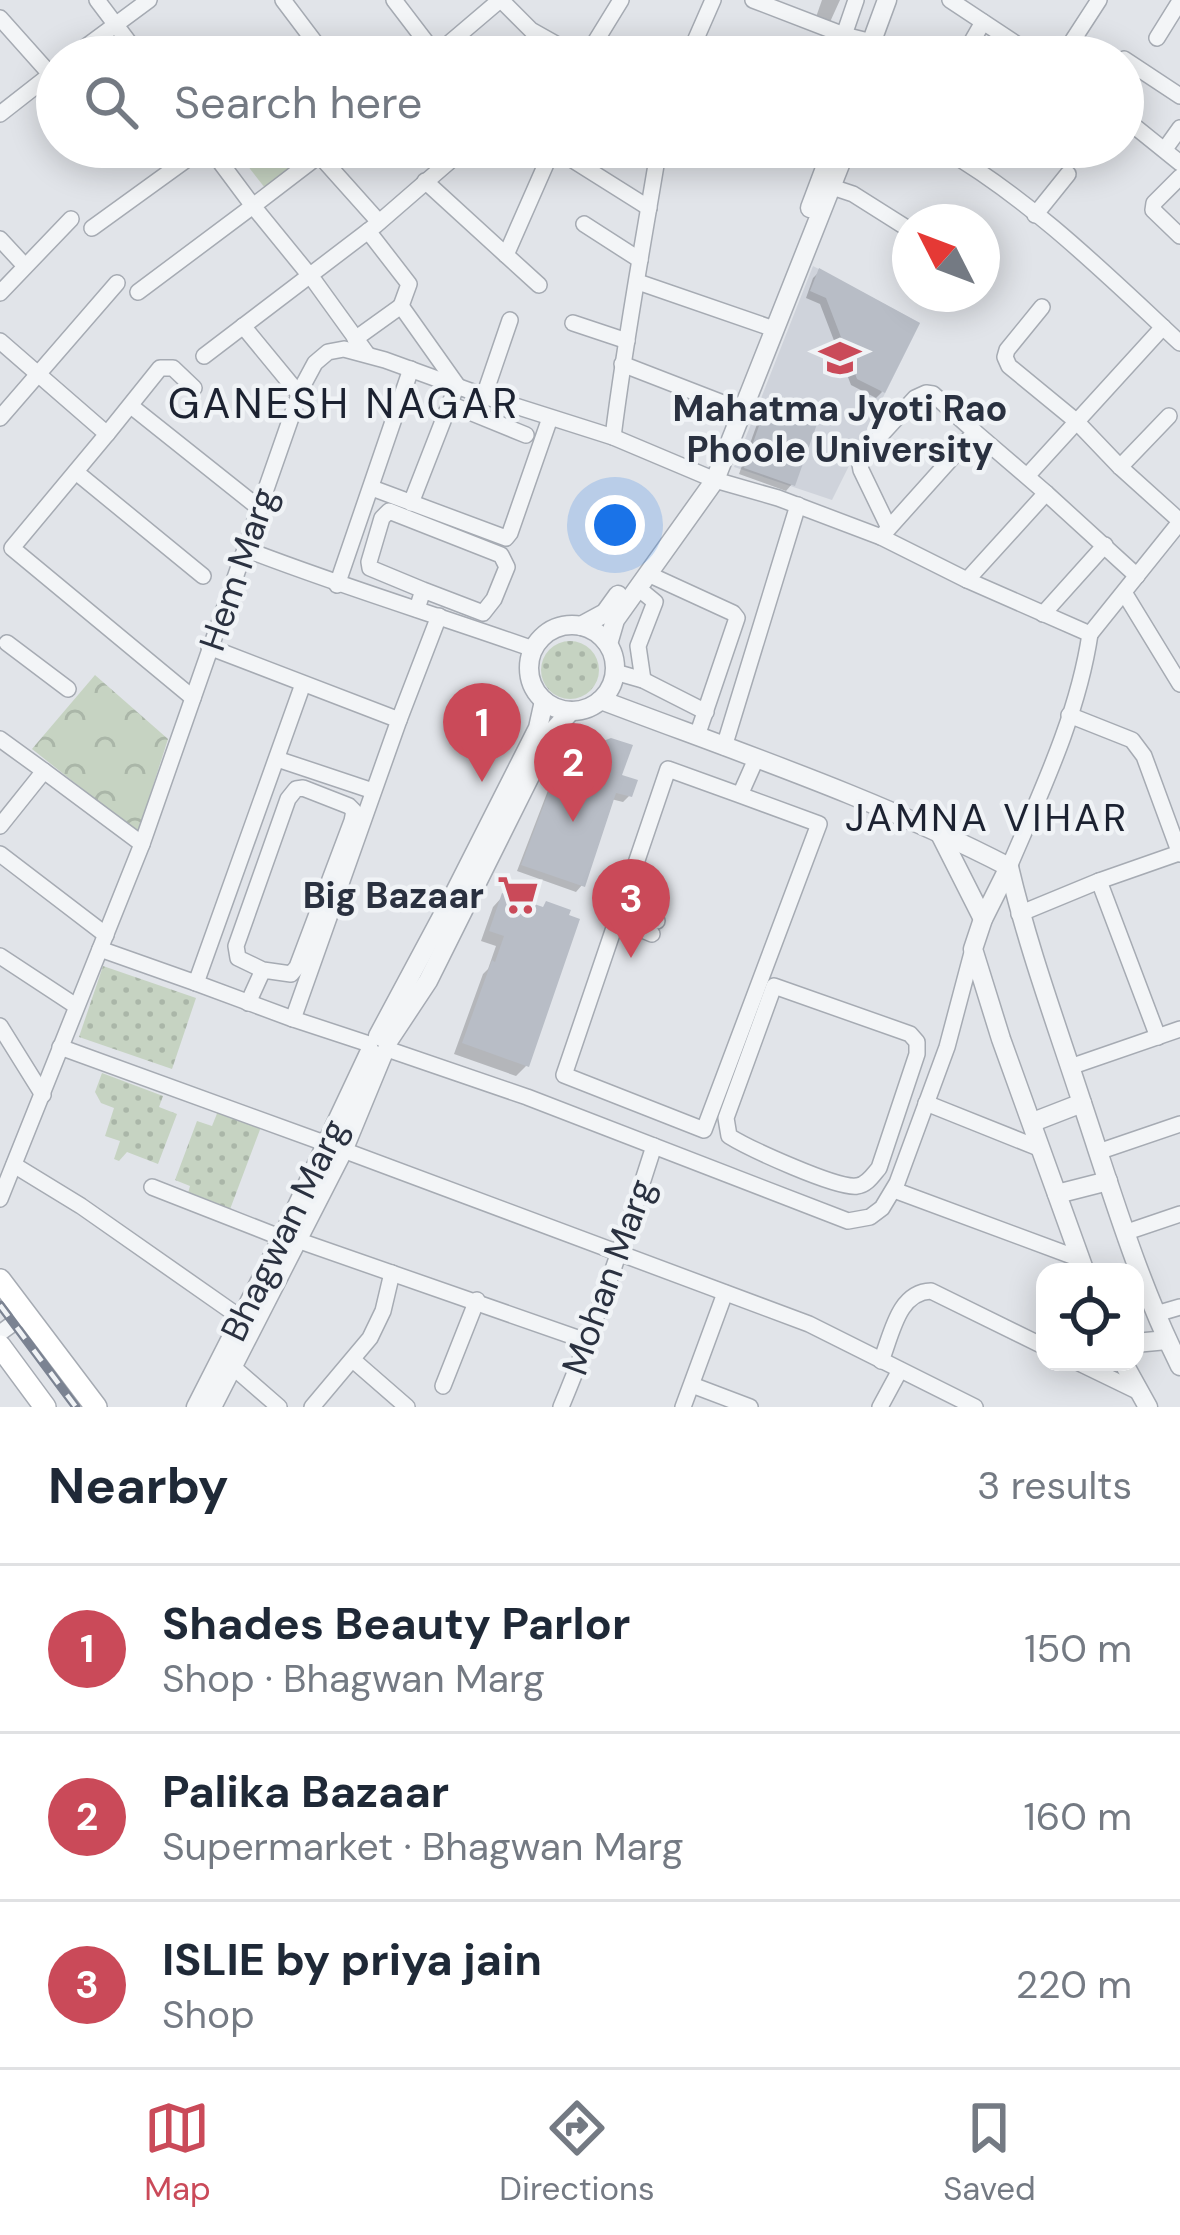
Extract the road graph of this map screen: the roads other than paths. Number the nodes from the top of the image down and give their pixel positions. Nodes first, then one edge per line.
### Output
1 (97, 0) edge
2 (148, 0) edge
3 (283, 0) edge
4 (394, 0) edge
5 (501, 0) edge
6 (621, 0) edge
7 (712, 0) edge
8 (753, 0) edge
9 (856, 0) edge
10 (887, 0) edge
11 (900, 0) edge
12 (950, 0) edge
13 (1099, 0) edge
14 (1180, 1) edge
15 (0, 18) edge
16 (982, 22) junction
17 (115, 25) junction
18 (844, 35) joint
19 (100, 36) edge
20 (124, 36) edge
21 (310, 36) edge
22 (420, 36) edge
23 (459, 36) edge
24 (543, 36) edge
25 (596, 36) edge
26 (697, 36) edge
27 (879, 36) edge
28 (882, 36) edge
29 (974, 36) edge
30 (1004, 36) edge
31 (1076, 36) edge
32 (1157, 38) dead end
33 (36, 53) edge
34 (1144, 72) edge
35 (36, 83) edge
36 (1180, 96) edge
37 (3, 105) edge
38 (1180, 128) edge
39 (1144, 133) edge
40 (1166, 149) junction
41 (1180, 163) edge
42 (177, 168) edge
43 (223, 168) edge
44 (303, 168) edge
45 (336, 168) edge
46 (441, 168) edge
47 (544, 168) edge
48 (586, 168) edge
49 (656, 168) edge
50 (826, 168) edge
51 (839, 168) edge
52 (973, 168) edge
53 (1068, 174) dead end
54 (1180, 177) edge
55 (425, 181) junction
56 (832, 187) junction
57 (253, 206) junction
58 (649, 208) junction
59 (1035, 215) junction
60 (71, 219) dead end
61 (892, 219) edge
62 (584, 224) dead end
63 (374, 226) junction
64 (92, 228) dead end
65 (1180, 236) edge
66 (0, 239) edge
67 (506, 255) junction
68 (640, 260) junction
69 (24, 265) junction
70 (310, 276) junction
71 (638, 282) junction
72 (117, 283) dead end
73 (539, 285) dead end
74 (0, 292) edge
75 (138, 292) dead end
76 (400, 306) junction
77 (1042, 307) dead end
78 (510, 320) dead end
79 (573, 323) dead end
80 (243, 326) junction
81 (1163, 327) junction
82 (769, 328) junction
83 (355, 339) junction
84 (0, 341) edge
85 (627, 341) junction
86 (1180, 343) edge
87 (367, 355) junction
88 (204, 356) dead end
89 (622, 364) junction
90 (411, 369) junction
91 (38, 375) junction
92 (457, 385) junction
93 (194, 388) dead end
94 (299, 394) junction
95 (484, 396) junction
96 (450, 404) junction
97 (131, 406) junction
98 (733, 407) junction
99 (1169, 416) dead end
100 (0, 418) edge
101 (550, 418) junction
102 (1076, 421) junction
103 (975, 432) junction
104 (107, 434) junction
105 (526, 435) dead end
106 (613, 437) junction
107 (1120, 466) junction
108 (76, 472) junction
109 (1028, 475) junction
110 (710, 478) junction
111 (372, 488) junction
112 (1046, 493) junction
113 (411, 503) junction
114 (798, 506) junction
115 (260, 508) junction
116 (1179, 526) edge
117 (885, 533) junction
118 (1105, 545) junction
119 (245, 549) junction
120 (203, 576) dead end
121 (1137, 576) junction
122 (967, 580) junction
123 (643, 581) junction
124 (337, 585) junction
125 (671, 585) junction
126 (423, 590) junction
127 (1125, 594) junction
128 (655, 602) junction
129 (417, 609) junction
130 (1043, 614) junction
131 (439, 616) junction
132 (581, 626) junction
133 (1090, 634) junction
134 (2, 644) edge
135 (608, 644) junction
136 (209, 647) junction
137 (533, 650) junction
138 (615, 672) junction
139 (643, 680) junction
140 (302, 684) junction
141 (1180, 684) edge
142 (68, 689) dead end
143 (193, 698) junction
144 (601, 700) junction
145 (544, 701) junction
146 (571, 711) junction
147 (706, 712) junction
148 (1069, 715) junction
149 (398, 720) junction
150 (697, 736) junction
151 (0, 739) edge
152 (724, 747) junction
153 (277, 759) junction
154 (756, 759) junction
155 (44, 771) junction
156 (373, 791) junction
157 (740, 795) junction
158 (0, 826) edge
159 (938, 830) junction
160 (142, 844) junction
161 (0, 854) edge
162 (1180, 854) edge
163 (1009, 867) junction
164 (1099, 881) junction
165 (619, 912) junction
166 (1019, 914) junction
167 (983, 919) junction
168 (655, 927) dead end
169 (103, 942) junction
170 (973, 949) junction
171 (0, 956) edge
172 (262, 970) junction
173 (196, 983) junction
174 (248, 1003) junction
175 (76, 1006) junction
176 (293, 1019) junction
177 (0, 1026) edge
178 (1180, 1029) edge
179 (1158, 1037) junction
180 (379, 1046) junction
181 (60, 1047) junction
182 (1070, 1066) junction
183 (43, 1095) junction
184 (634, 1103) junction
185 (926, 1103) junction
186 (1082, 1103) junction
187 (1033, 1122) junction
188 (1180, 1124) edge
189 (622, 1133) junction
190 (654, 1146) junction
191 (335, 1147) junction
192 (1041, 1149) junction
193 (1098, 1152) junction
194 (785, 1162) junction
195 (14, 1165) junction
196 (1108, 1181) junction
197 (152, 1187) dead end
198 (894, 1190) junction
199 (773, 1192) junction
200 (1, 1194) edge
201 (1057, 1194) junction
202 (1180, 1214) edge
203 (1126, 1232) junction
204 (290, 1239) junction
205 (620, 1255) junction
206 (1078, 1263) edge
207 (1082, 1263) edge
208 (392, 1273) junction
209 (0, 1280) edge
210 (725, 1293) junction
211 (477, 1300) junction
212 (1180, 1307) edge
213 (26, 1314) junction
214 (1156, 1314) junction
215 (241, 1318) junction
216 (0, 1333) edge
217 (1167, 1340) junction
218 (589, 1342) junction
219 (1144, 1342) edge
220 (1036, 1343) edge
221 (0, 1346) edge
222 (353, 1360) junction
223 (881, 1361) junction
224 (1180, 1366) edge
225 (233, 1367) junction
226 (900, 1370) junction
227 (1093, 1371) edge
228 (1129, 1371) edge
229 (692, 1385) junction
230 (443, 1386) dead end
231 (1144, 1400) edge
232 (45, 1407) edge
233 (96, 1407) edge
234 (196, 1407) edge
235 (212, 1407) edge
236 (279, 1407) edge
237 (312, 1407) edge
238 (407, 1407) edge
239 (561, 1407) edge
240 (683, 1407) edge
241 (750, 1407) edge
242 (880, 1407) edge
243 (975, 1407) edge

1 - 17 street
2 - 17 street
3 - 21 street
4 - 22 street
5 - 23 street
5 - 24 street
6 - 25 street
7 - 26 street
8 - 18 street
9 - 18 street
10 - 27 street
11 - 28 street
12 - 16 street
13 - 31 street
14 - 32 street
15 - 33 street
16 - 29 street
16 - 30 street
17 - 19 street
17 - 20 street
34 - 36 street
35 - 37 street
38 - 40 street
39 - 40 street
40 - 41 street
42 - 64 street
43 - 57 street
44 - 57 street
45 - 63 street
46 - 55 street
47 - 67 street
48 - 58 street
49 - 58 street
50 - 82 street
51 - 56 street
52 - 59 street
53 - 59 street
54 - 65 street
55 - 63 street
55 - 67 street
56 - 61 street
56 - 82 street
57 - 70 street
57 - 75 street
58 - 68 street
59 - 81 street
60 - 69 street
62 - 68 street
63 - 70 street
63 - 76 street
66 - 69 street
67 - 73 street
68 - 71 street
69 - 74 street
70 - 80 street
70 - 83 street
71 - 82 street
71 - 85 street
72 - 91 street
76 - 83 street
76 - 92 street
77 - 102 street
78 - 95 street
79 - 85 street
80 - 88 street
80 - 94 street
81 - 86 street
81 - 102 street
82 - 98 street
82 - 110 street
83 - 87 street
84 - 91 street
85 - 89 street
87 - 90 street, Hem Marg
87 - 94 street, Hem Marg
89 - 98 street
89 - 106 street
90 - 92 street, Hem Marg
90 - 111 street
91 - 100 street
91 - 104 street
92 - 95 street, Hem Marg
92 - 96 street
93 - 97 street
94 - 115 street, Hem Marg
95 - 101 street, Hem Marg
96 - 105 street
96 - 113 street
97 - 104 street
97 - 115 street
98 - 110 street
99 - 107 street
101 - 106 street, Hem Marg
101 - 113 street
102 - 107 street
102 - 109 street
103 - 109 street
103 - 117 street
103 - 117 street
104 - 108 street
106 - 110 street, Hem Marg
107 - 116 street
108 - 120 street
108 - 143 street
109 - 112 street
110 - 114 street, Hem Marg
110 - 123 street
110 - 132 street
111 - 113 street
111 - 124 street
112 - 118 street
112 - 122 street
114 - 117 street, Hem Marg
114 - 152 street
115 - 119 street, Hem Marg
116 - 121 street
117 - 122 street, Hem Marg
118 - 121 street
118 - 130 street
119 - 124 street
119 - 136 street, Hem Marg
121 - 127 street
122 - 130 street, Hem Marg
123 - 125 street
123 - 128 street
123 - 135 street
124 - 129 street
125 - 128 street
125 - 147 street
126 - 126 street
126 - 129 street
127 - 133 street
127 - 141 street
128 - 139 street
129 - 131 street
130 - 133 street, Hem Marg
131 - 137 street
131 - 149 street
132 - 135 street
132 - 137 street
133 - 148 street
134 - 142 street
135 - 138 street
136 - 140 street
136 - 143 street, Hem Marg
137 - 145 street
138 - 139 street
138 - 144 street
139 - 147 street
140 - 149 street
140 - 153 street
143 - 160 street, Hem Marg
144 - 146 street
144 - 150 street
145 - 146 street
145 - 180 street, Bhagwan Marg
146 - 180 street, Bhagwan Marg
147 - 150 street
148 - 162 street
148 - 163 street
149 - 156 street
150 - 152 street
151 - 155 street
152 - 154 street
153 - 156 street
153 - 173 street
154 - 157 street
154 - 159 street
155 - 158 street
155 - 160 street
156 - 176 street
157 - 165 street
157 - 184 street
159 - 163 street
159 - 167 street
160 - 169 street, Hem Marg
161 - 169 street
162 - 164 street
163 - 166 street
163 - 167 street
164 - 166 street
164 - 179 street
165 - 168 street
165 - 184 street
166 - 182 street
167 - 170 street
169 - 173 street
169 - 175 street, Hem Marg
170 - 185 street
170 - 187 street
171 - 175 street
172 - 172 street
172 - 174 street
173 - 174 street
174 - 176 street
175 - 181 street, Hem Marg
176 - 180 street
177 - 183 street
178 - 179 street
179 - 182 street
180 - 189 street
180 - 191 street, Bhagwan Marg
181 - 183 street, Hem Marg
181 - 191 street
182 - 186 street
183 - 195 street, Hem Marg
184 - 189 street
185 - 192 street
185 - 198 street
186 - 187 street
186 - 193 street
187 - 192 street
188 - 193 street
189 - 190 street
190 - 199 street
190 - 205 street, Mohan Marg
191 - 204 street, Bhagwan Marg
191 - 205 street
192 - 201 street
193 - 196 street
194 - 194 street
194 - 199 street
195 - 200 street, Hem Marg
195 - 215 street
196 - 201 street
196 - 203 street
197 - 204 street
198 - 199 street
198 - 206 street
201 - 207 street
202 - 203 street
203 - 214 street
204 - 208 street
204 - 215 street, Bhagwan Marg
204 - 225 street, Bhagwan Marg
205 - 210 street
205 - 218 street, Mohan Marg
208 - 211 street
208 - 222 street
209 - 213 main road
210 - 223 street
210 - 229 street
211 - 218 street
211 - 230 street
212 - 214 street
213 - 216 street
213 - 233 main road
214 - 217 street
215 - 234 street, Bhagwan Marg
217 - 219 street
217 - 224 street
218 - 239 street, Mohan Marg
220 - 223 street
221 - 232 main road
222 - 237 street
222 - 238 street
223 - 226 street
225 - 235 street, Bhagwan Marg
225 - 236 street
226 - 242 street
226 - 243 street
227 - 231 street
228 - 231 street
229 - 240 street
229 - 241 street

